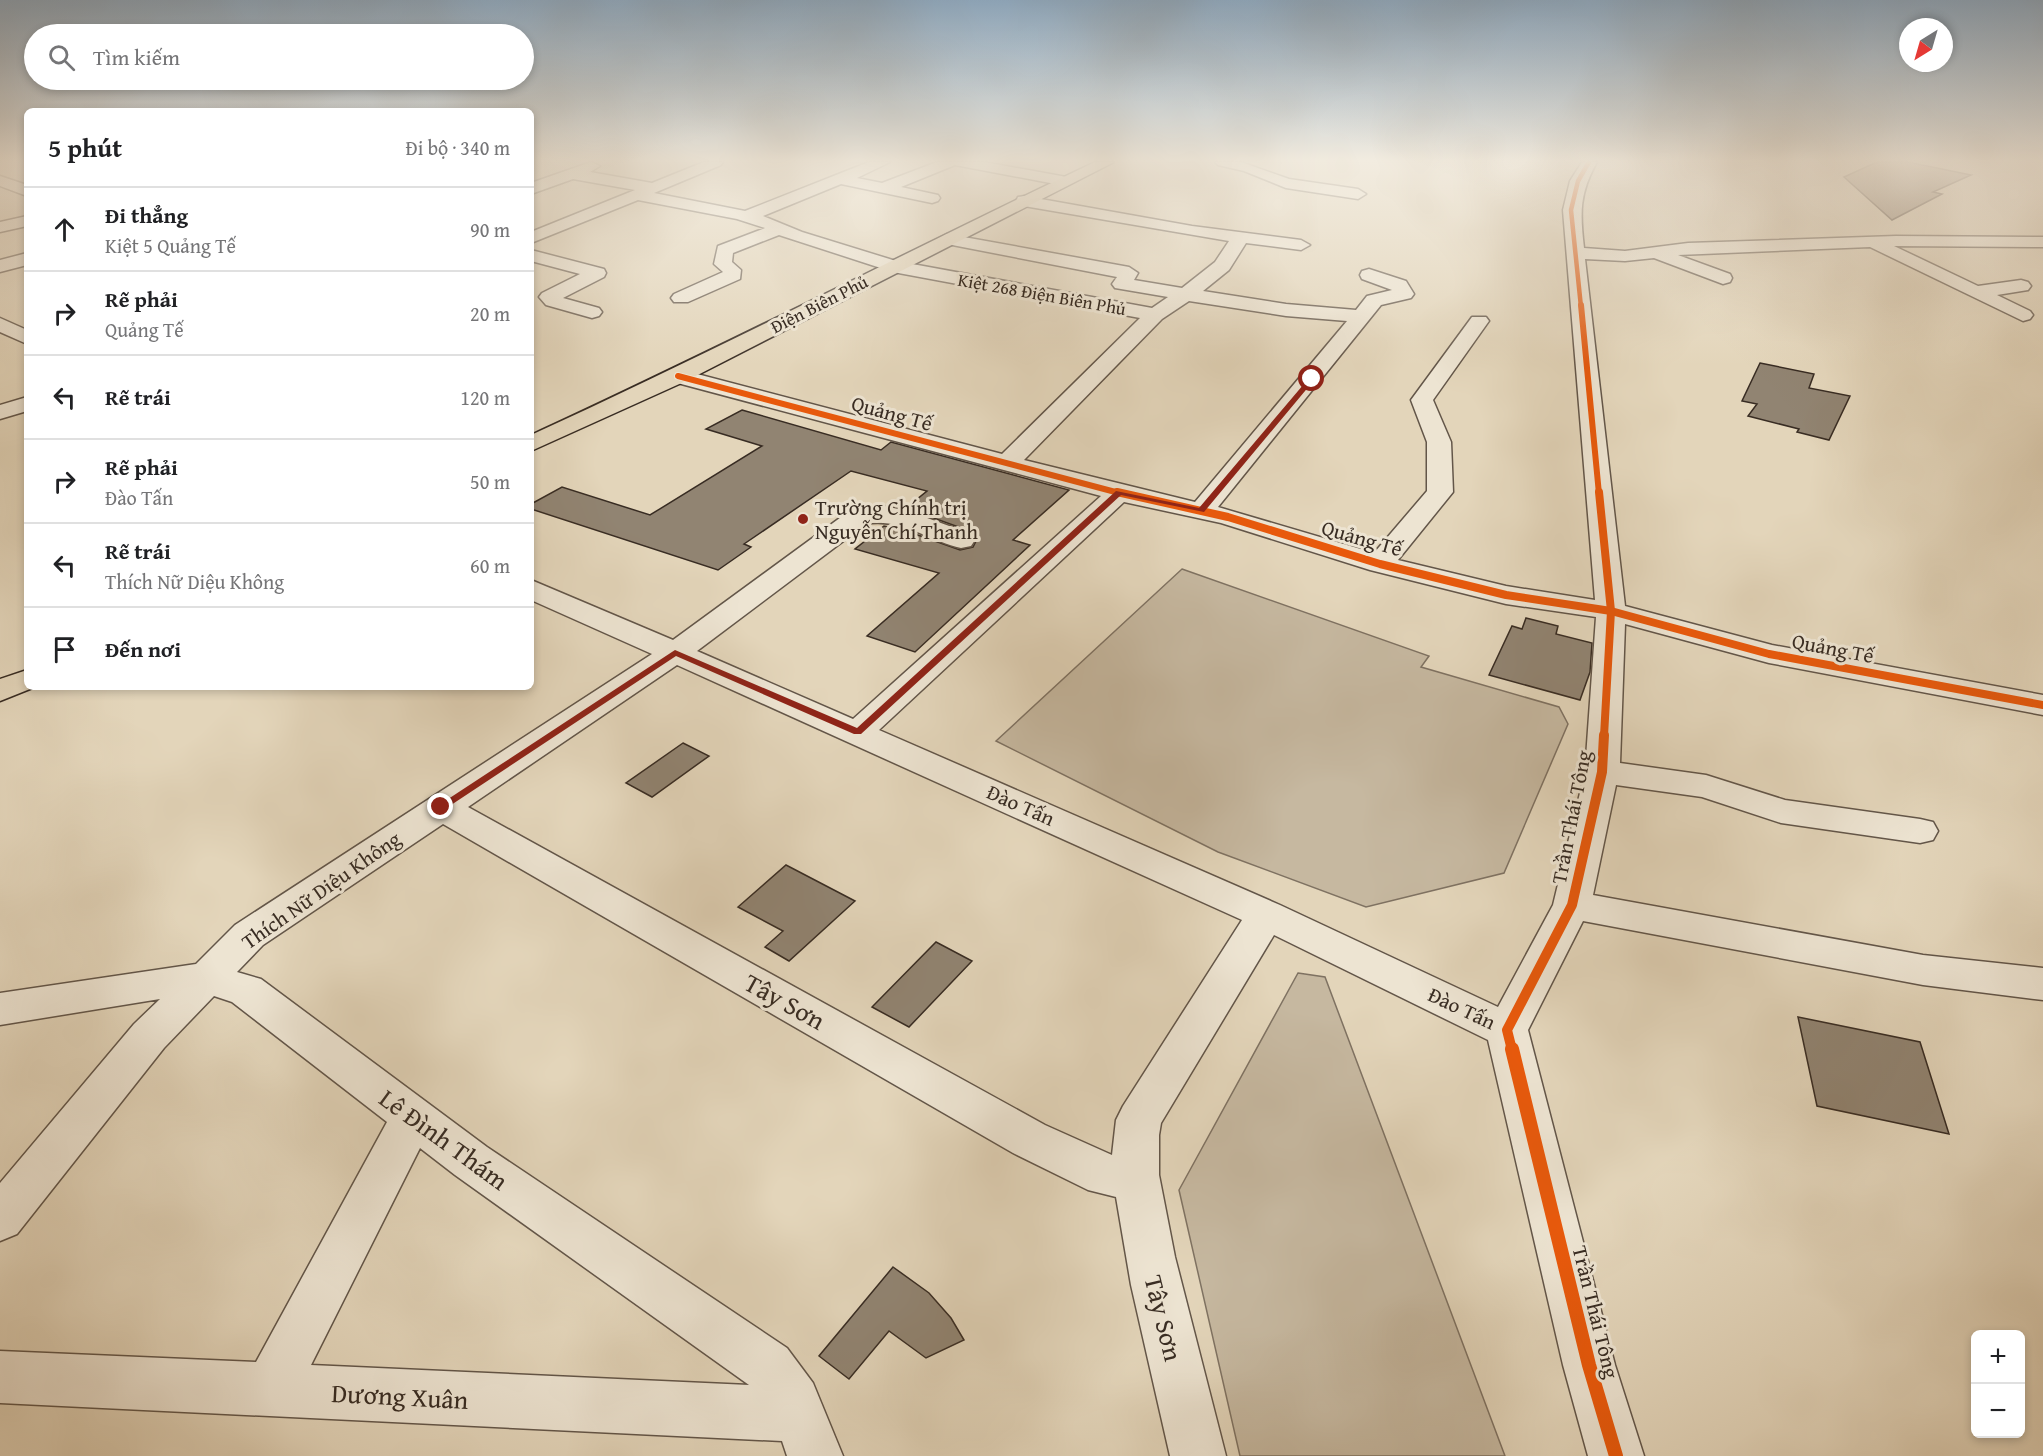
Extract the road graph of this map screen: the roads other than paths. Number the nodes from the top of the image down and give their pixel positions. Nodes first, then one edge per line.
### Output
1 (551, 230) edge
2 (777, 230) edge
3 (782, 230) edge
4 (964, 230) edge
5 (1193, 230) edge
6 (1573, 230) edge
7 (534, 237) edge
8 (947, 238) junction
9 (1240, 238) junction
10 (1869, 242) junction
11 (2043, 242) edge
12 (1301, 245) dead end
13 (1656, 252) junction
14 (1575, 253) junction
15 (534, 256) edge
16 (24, 260) edge
17 (0, 266) edge
18 (893, 266) junction
19 (1369, 274) dead end
20 (1723, 278) dead end
21 (2021, 286) dead end
22 (1976, 292) junction
23 (1186, 293) junction
24 (681, 298) dead end
25 (592, 312) dead end
26 (1155, 315) junction
27 (2024, 315) dead end
28 (1361, 316) junction
29 (1479, 321) dead end
30 (0, 324) edge
31 (24, 336) edge
32 (678, 376) junction
33 (24, 405) edge
34 (0, 412) edge
35 (535, 439) edge
36 (1008, 462) junction
37 (1119, 493) junction
38 (1201, 511) junction
39 (961, 540) dead end
40 (1380, 564) junction
41 (534, 590) edge
42 (1611, 611) junction
43 (675, 652) junction
44 (24, 680) edge
45 (0, 691) edge
46 (2043, 705) edge
47 (858, 732) junction
48 (1602, 772) junction
49 (441, 807) junction
50 (1920, 831) dead end
51 (1572, 905) junction
52 (1266, 915) junction
53 (206, 978) junction
54 (2043, 984) edge
55 (0, 1009) edge
56 (1507, 1030) junction
57 (413, 1117) junction
58 (1134, 1179) junction
59 (0, 1219) edge
60 (0, 1377) edge
61 (270, 1390) junction
62 (807, 1436) edge
63 (1198, 1456) edge
64 (1616, 1456) edge

1 - 7 street
2 - 24 street
3 - 18 street, Kiệt 268 Điện Biên Phủ
4 - 8 main road, Điện Biên Phủ
5 - 9 street
6 - 14 street, Trần Thái Tông
8 - 18 main road, Điện Biên Phủ
8 - 23 street
9 - 12 street
9 - 23 street
10 - 11 street
10 - 13 street
10 - 22 street
13 - 14 street
13 - 20 street
14 - 42 street, Trần Thái Tông
15 - 25 street
16 - 17 street
18 - 26 street, Kiệt 268 Điện Biên Phủ
18 - 32 main road, Điện Biên Phủ
19 - 28 street
21 - 22 street
22 - 27 street
23 - 26 street
23 - 28 street
26 - 36 street
28 - 38 street
29 - 40 street
30 - 31 street
32 - 35 main road, Điện Biên Phủ
32 - 36 street, Quảng Tế
33 - 34 street
36 - 37 street, Quảng Tế
37 - 38 street, Quảng Tế
37 - 47 street
38 - 40 street, Quảng Tế
39 - 43 street, Thích Nữ Diệu Không
40 - 42 street, Quảng Tế
41 - 43 street, Đào Tấn
42 - 46 street, Quảng Tế
42 - 48 street, Trần Thái Tông
43 - 47 street, Đào Tấn
43 - 49 street, Thích Nữ Diệu Không
44 - 45 main road
47 - 52 street, Đào Tấn
48 - 50 street
48 - 51 street, Trần Thái Tông
49 - 53 street, Thích Nữ Diệu Không
49 - 58 street, Tây Sơn
51 - 54 street
51 - 56 street, Trần Thái Tông
52 - 56 street, Đào Tấn
52 - 58 street, Tây Sơn
53 - 55 street, Lê Đình Thám
53 - 57 street, Lê Đình Thám
53 - 59 street, Thích Nữ Diệu Không
56 - 64 street, Trần Thái Tông
57 - 61 street
57 - 62 street, Lê Đình Thám
58 - 63 street, Tây Sơn
60 - 61 street, Dương Xuân
61 - 62 street, Dương Xuân

